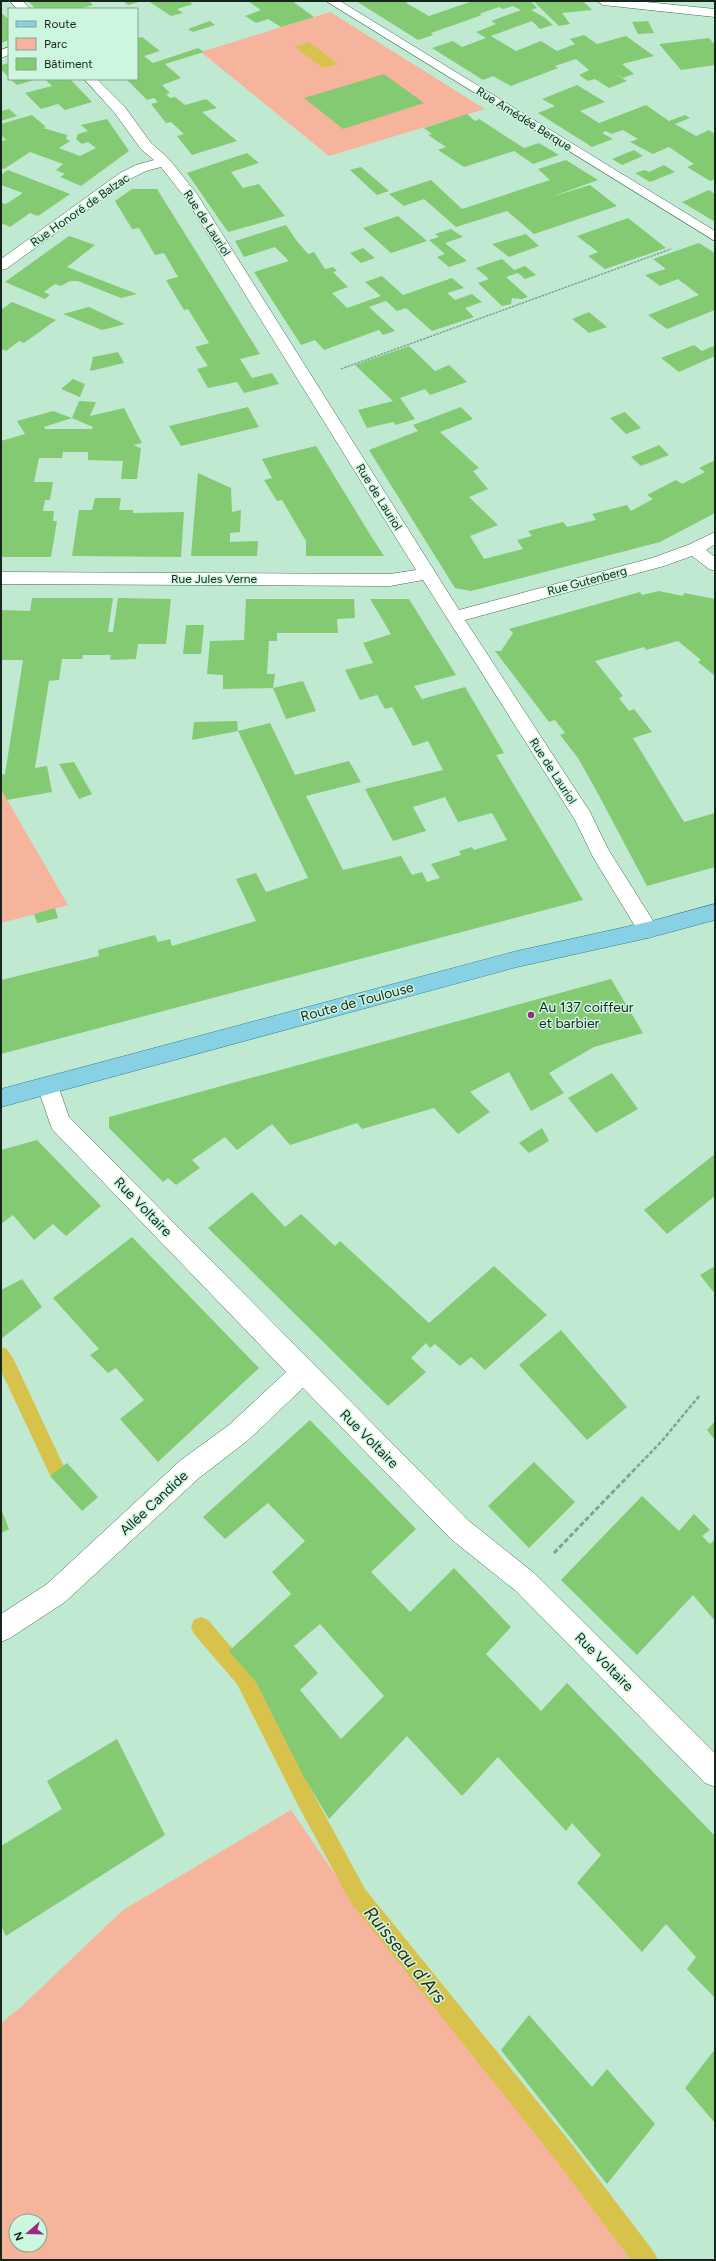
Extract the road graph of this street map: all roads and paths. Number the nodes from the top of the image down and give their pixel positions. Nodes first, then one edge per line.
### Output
1 (332, 1) edge
2 (603, 1) edge
3 (698, 6) edge
4 (715, 13) edge
5 (91, 80) edge
6 (164, 162) junction
7 (713, 236) edge
8 (1, 266) edge
9 (307, 382) junction
10 (715, 537) edge
11 (694, 549) junction
12 (715, 565) edge
13 (427, 574) junction
14 (1, 578) edge
15 (454, 617) junction
16 (715, 912) edge
17 (648, 930) junction
18 (48, 1086) junction
19 (1, 1098) edge
20 (303, 1372) junction
21 (700, 1395) dead end
22 (548, 1559) dead end
23 (1, 1629) edge
24 (715, 1773) edge

1 - 7 street, Rue Amédée Berque
2 - 3 street
3 - 4 street
5 - 6 street, Rue de Lauriol
6 - 8 street, Rue Honoré de Balzac
6 - 9 street, Rue de Lauriol
7 - 9 path
9 - 13 street, Rue de Lauriol
10 - 11 street, Rue Gutenberg
11 - 12 street
11 - 15 street, Rue Gutenberg
13 - 14 street, Rue Jules Verne
13 - 15 street, Rue de Lauriol
15 - 17 street, Rue de Lauriol
16 - 17 main road, Route de Toulouse
17 - 18 main road, Route de Toulouse
18 - 19 main road, Route de Toulouse
18 - 20 street, Rue Voltaire
20 - 23 street, Allée Candide
20 - 24 street, Rue Voltaire
21 - 22 path

